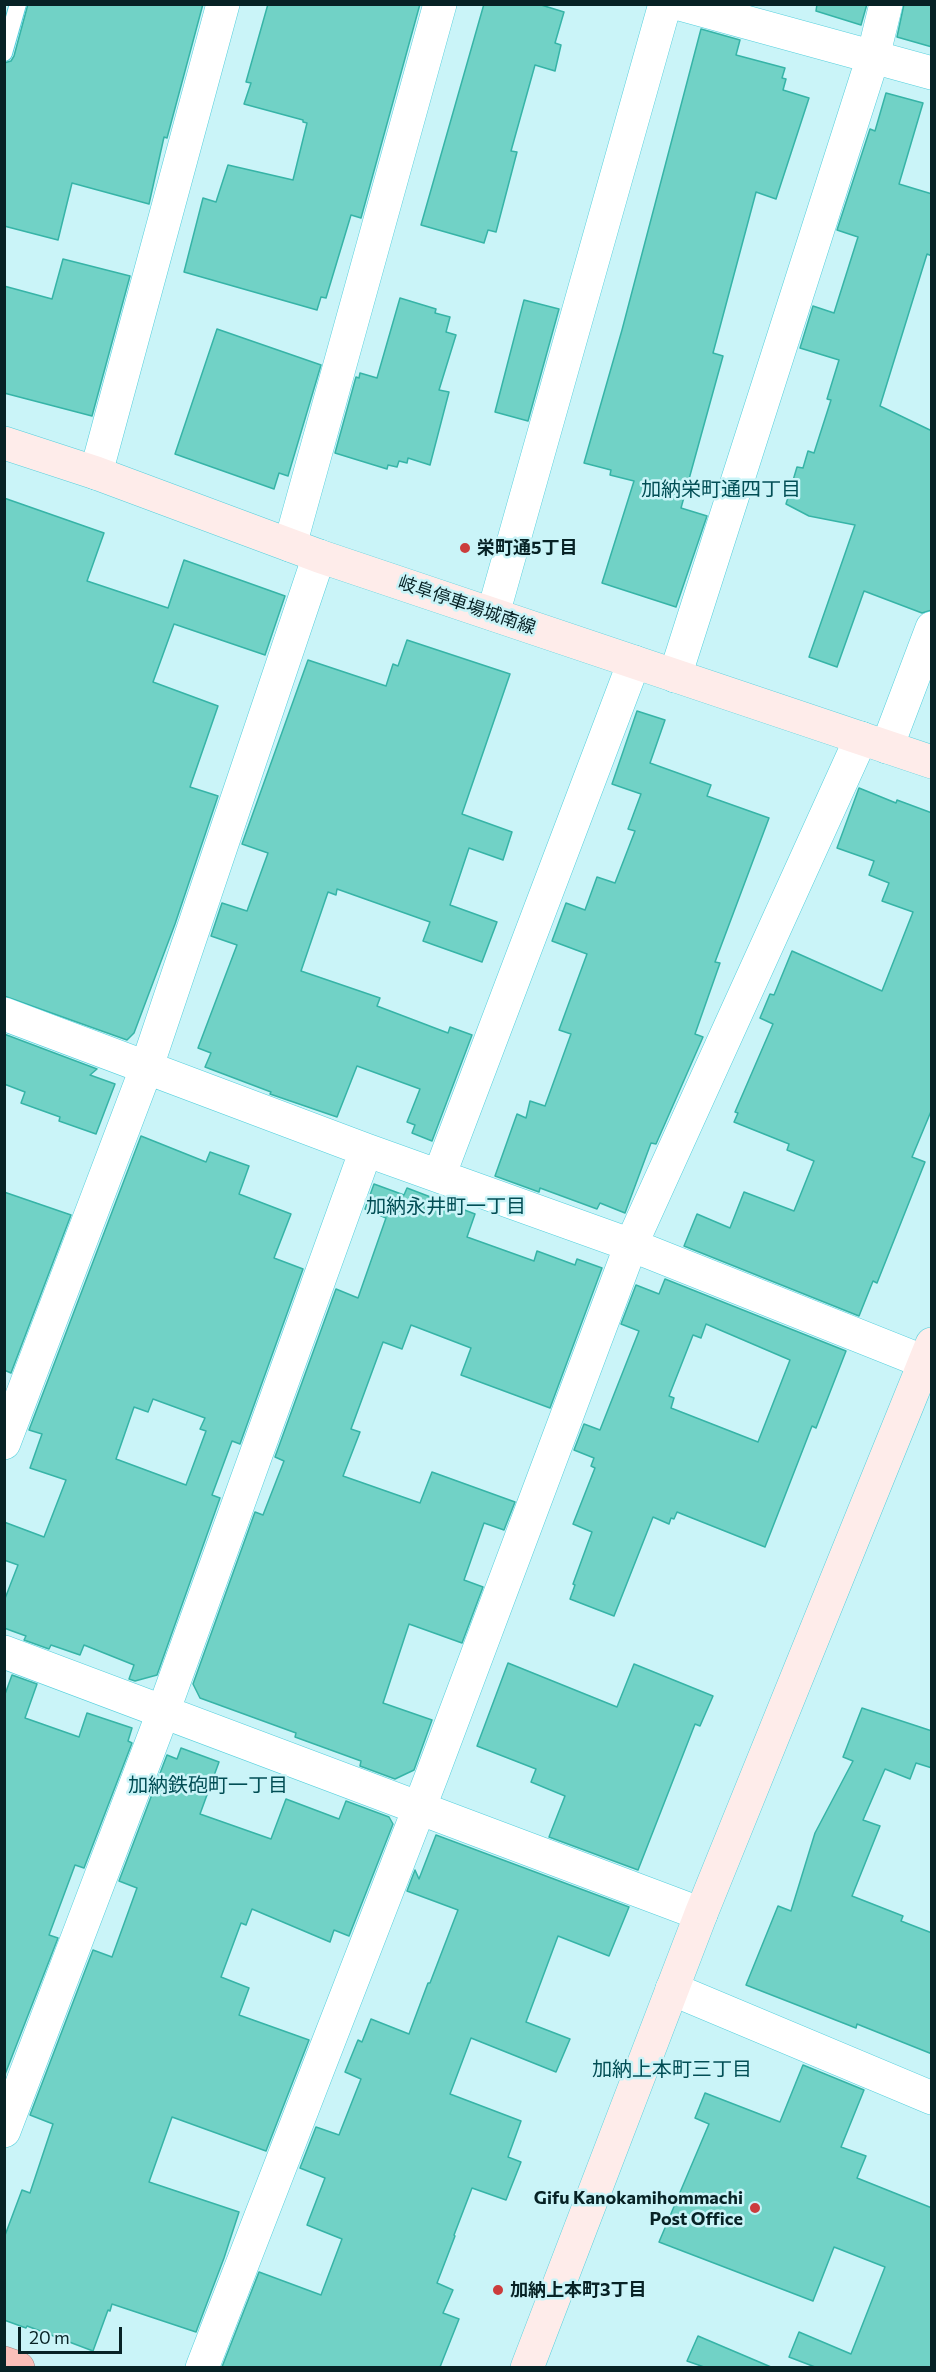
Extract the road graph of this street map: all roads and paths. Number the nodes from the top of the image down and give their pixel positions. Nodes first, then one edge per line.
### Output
1 (18, 4) edge
2 (223, 4) edge
3 (440, 4) edge
4 (665, 4) edge
5 (680, 4) edge
6 (886, 4) edge
7 (4, 53) edge
8 (873, 57) junction
9 (932, 73) edge
10 (4, 442) edge
11 (96, 473) junction
12 (304, 550) junction
13 (493, 614) junction
14 (932, 628) edge
15 (634, 662) junction
16 (675, 676) junction
17 (874, 743) junction
18 (932, 762) edge
19 (4, 1014) edge
20 (146, 1069) junction
21 (366, 1150) junction
22 (439, 1176) junction
23 (632, 1245) junction
24 (929, 1357) edge
25 (4, 1443) edge
26 (4, 1652) edge
27 (163, 1712) junction
28 (419, 1808) junction
29 (701, 1914) junction
30 (672, 1989) junction
31 (932, 2098) edge
32 (4, 2131) edge
33 (4, 2363) edge
34 (18, 2367) edge
35 (202, 2367) edge
36 (527, 2367) edge

1 - 7 lane
2 - 11 street
3 - 12 street
4 - 13 street
5 - 8 street
6 - 8 street
8 - 9 street
8 - 16 street
10 - 11 street, 岐阜停車場城南線
11 - 12 street, 岐阜停車場城南線
12 - 13 street, 岐阜停車場城南線
12 - 20 street
13 - 15 street, 岐阜停車場城南線
14 - 17 street
15 - 16 street, 岐阜停車場城南線
15 - 22 street
16 - 17 street, 岐阜停車場城南線
17 - 18 street, 岐阜停車場城南線
17 - 23 street
19 - 20 street
20 - 21 street
20 - 25 street
21 - 22 street
21 - 27 street
22 - 23 street
23 - 24 street
23 - 28 street
24 - 29 street
26 - 27 street
27 - 28 street
27 - 32 street
28 - 29 street
28 - 35 street
29 - 30 street
30 - 31 street
30 - 36 street
33 - 34 highway

